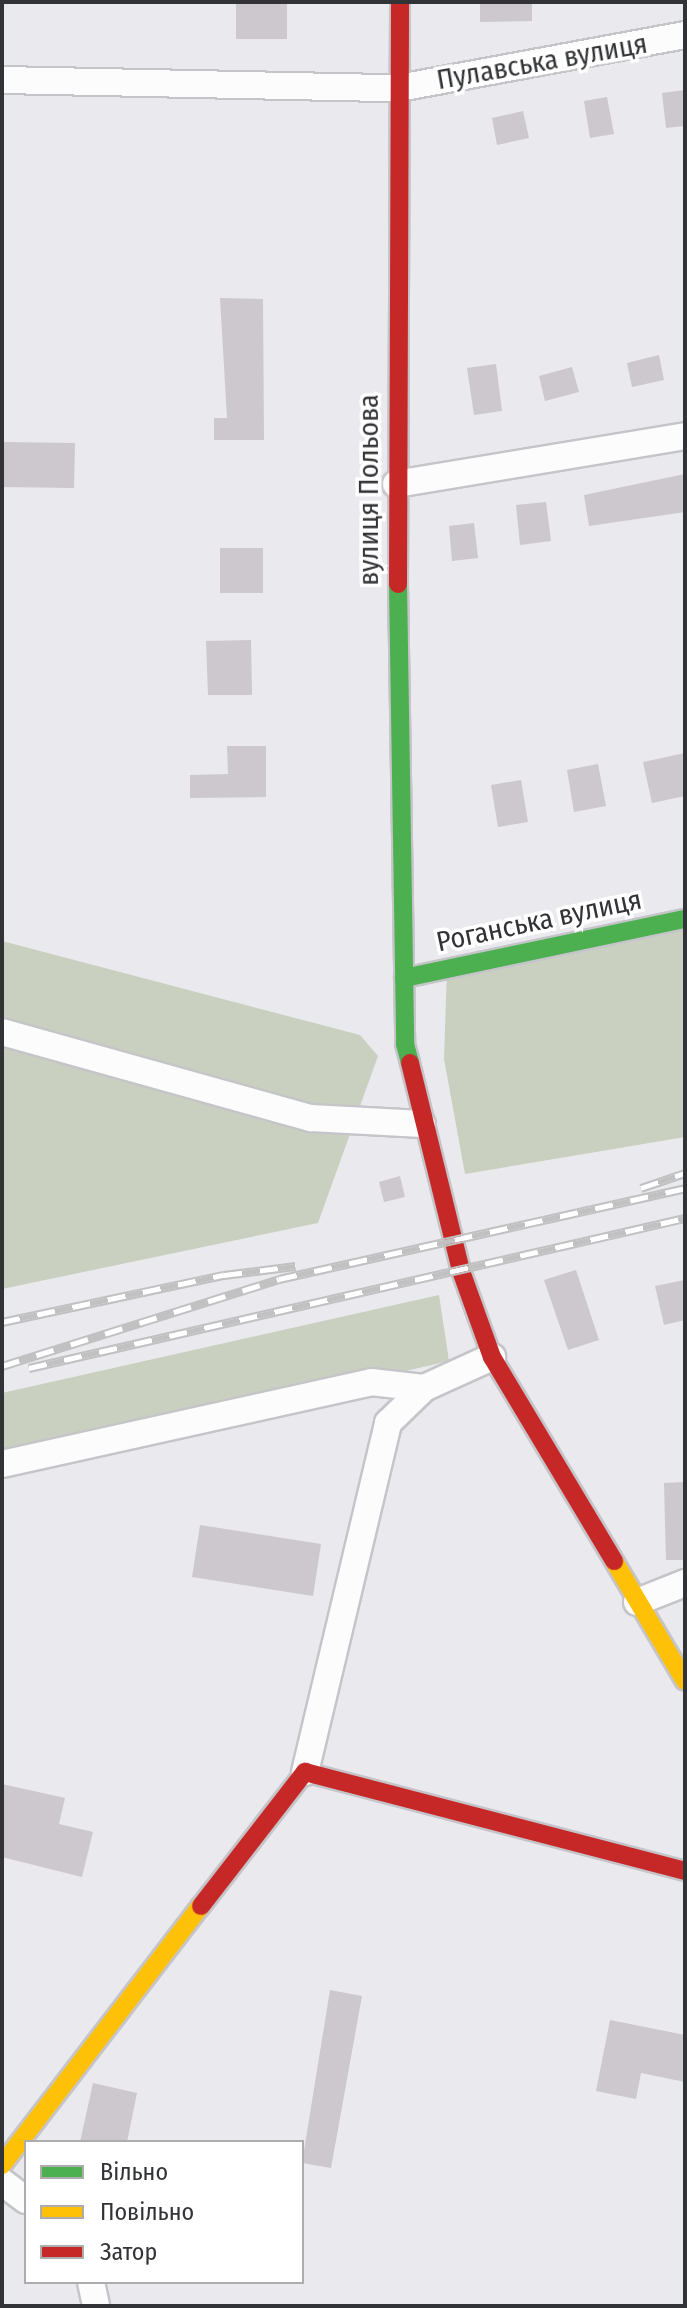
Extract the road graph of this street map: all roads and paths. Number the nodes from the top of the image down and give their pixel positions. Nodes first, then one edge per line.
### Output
1 (400, 2) edge
2 (685, 35) edge
3 (2, 80) edge
4 (399, 88) junction
5 (685, 436) edge
6 (396, 484) junction
7 (685, 919) edge
8 (404, 978) junction
9 (2, 1032) edge
10 (422, 1124) junction
11 (492, 1357) junction
12 (424, 1388) junction
13 (2, 1464) edge
14 (685, 1583) edge
15 (637, 1602) junction
16 (685, 1681) edge
17 (305, 1772) junction
18 (685, 1871) edge
19 (2, 2165) edge
20 (2, 2182) edge
21 (24, 2198) edge
22 (91, 2284) edge
23 (96, 2306) edge

1 - 4 street, вулиця Польова
2 - 4 street, Пулавська вулиця
3 - 4 street, Пулавська вулиця
4 - 6 street, вулиця Польова
5 - 6 street
6 - 8 street, вулиця Польова
7 - 8 street, Роганська вулиця
8 - 10 street, вулиця Польова
9 - 10 street
10 - 11 street, вулиця Польова
11 - 12 street
11 - 15 street, вулиця Польова
12 - 13 street
12 - 17 street
14 - 15 street
15 - 16 street, вулиця Польова
17 - 18 street
17 - 19 street
20 - 21 street
22 - 23 street

